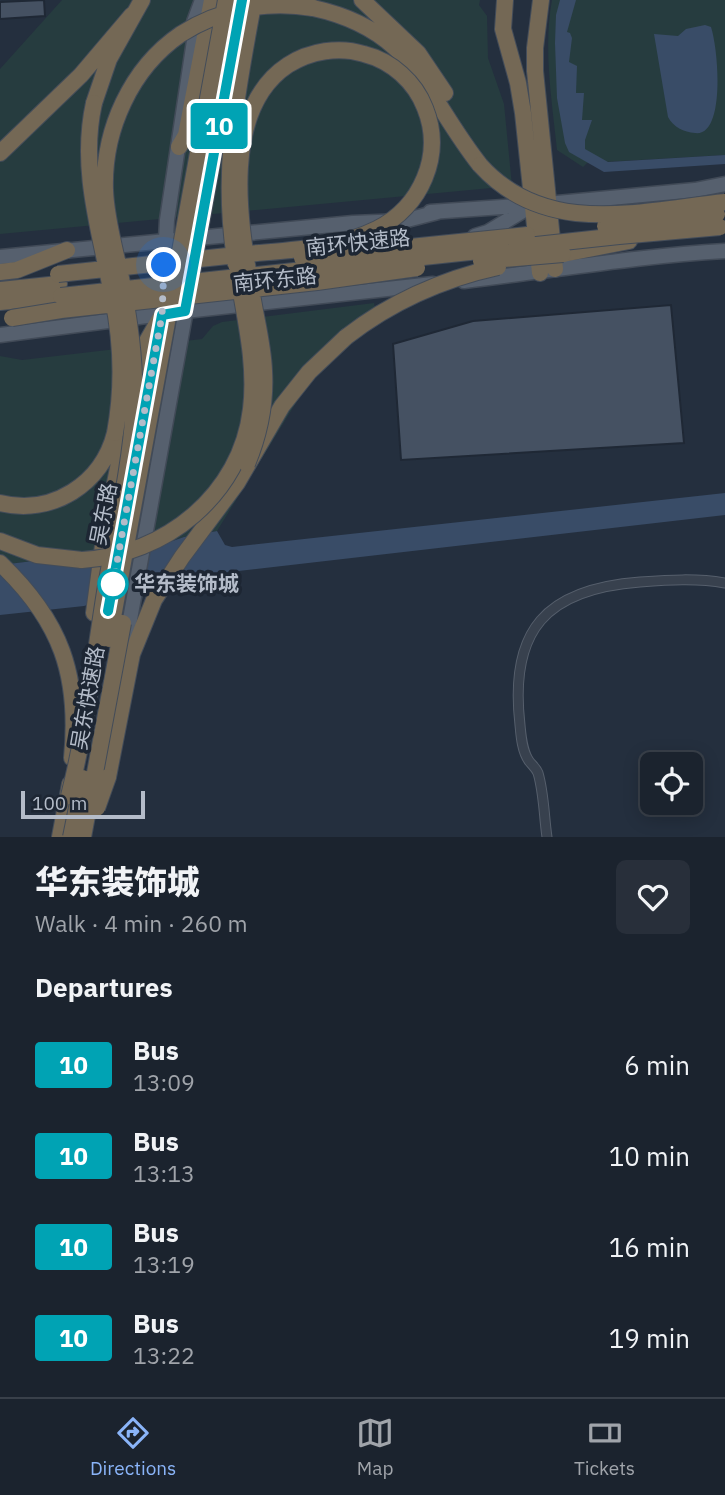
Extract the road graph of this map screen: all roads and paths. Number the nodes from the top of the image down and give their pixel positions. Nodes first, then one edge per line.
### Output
1 (142, 0) edge
2 (202, 0) edge
3 (212, 0) edge
4 (219, 0) edge
5 (226, 0) edge
6 (236, 0) edge
7 (242, 0) edge
8 (254, 0) edge
9 (362, 0) edge
10 (505, 0) edge
11 (541, 0) edge
12 (132, 16) junction
13 (179, 147) junction
14 (0, 153) edge
15 (473, 156) junction
16 (725, 184) edge
17 (695, 190) junction
18 (725, 190) edge
19 (540, 205) junction
20 (722, 217) edge
21 (670, 232) junction
22 (198, 238) junction
23 (170, 241) junction
24 (67, 250) junction
25 (725, 250) edge
26 (563, 254) junction
27 (0, 257) edge
28 (547, 271) junction
29 (0, 272) edge
30 (182, 272) junction
31 (0, 280) edge
32 (0, 290) edge
33 (0, 302) edge
34 (185, 311) junction
35 (162, 315) junction
36 (0, 321) edge
37 (0, 335) edge
38 (247, 464) junction
39 (0, 503) edge
40 (0, 541) edge
41 (0, 563) edge
42 (725, 583) edge
43 (77, 762) junction
44 (69, 796) junction
45 (60, 837) edge
46 (66, 837) edge
47 (71, 837) edge
48 (86, 837) edge
49 (547, 837) edge

1 - 12 highway
2 - 13 main road
3 - 13 highway
4 - 23 main road
5 - 30 highway, bridge
6 - 30 highway, bridge
7 - 22 main road, 吴东路
8 - 40 highway, bridge
9 - 15 highway
10 - 19 highway
11 - 19 highway
12 - 14 highway
12 - 39 highway, bridge
13 - 23 main road
15 - 20 highway, bridge
15 - 43 highway, bridge
16 - 17 main road
17 - 18 main road
17 - 19 main road
19 - 22 main road
19 - 28 highway
19 - 30 main road
20 - 21 highway, 南环快速路, bridge
20 - 32 highway, 南环快速路, bridge
21 - 26 highway, bridge
21 - 33 highway, 南环快速路, bridge
22 - 23 main road
22 - 30 main road, 吴东路
23 - 24 main road
23 - 30 main road, 吴东路
23 - 35 main road
24 - 27 main road
24 - 29 highway
25 - 28 main road, 南环东路
26 - 36 highway, bridge
26 - 38 highway, bridge
28 - 34 main road, 南环东路
30 - 34 main road, 吴东路
30 - 35 main road, 吴东路
30 - 47 highway, 吴东快速路, bridge
30 - 48 highway, 吴东快速路, bridge
31 - 38 highway, bridge
34 - 35 main road, 南环东路
34 - 48 main road, 吴东路
35 - 37 main road, 南环东路
35 - 43 highway, bridge
35 - 46 main road, 吴东路
38 - 48 highway, bridge
41 - 44 highway, bridge
42 - 49 street
43 - 44 highway, bridge
44 - 45 highway

